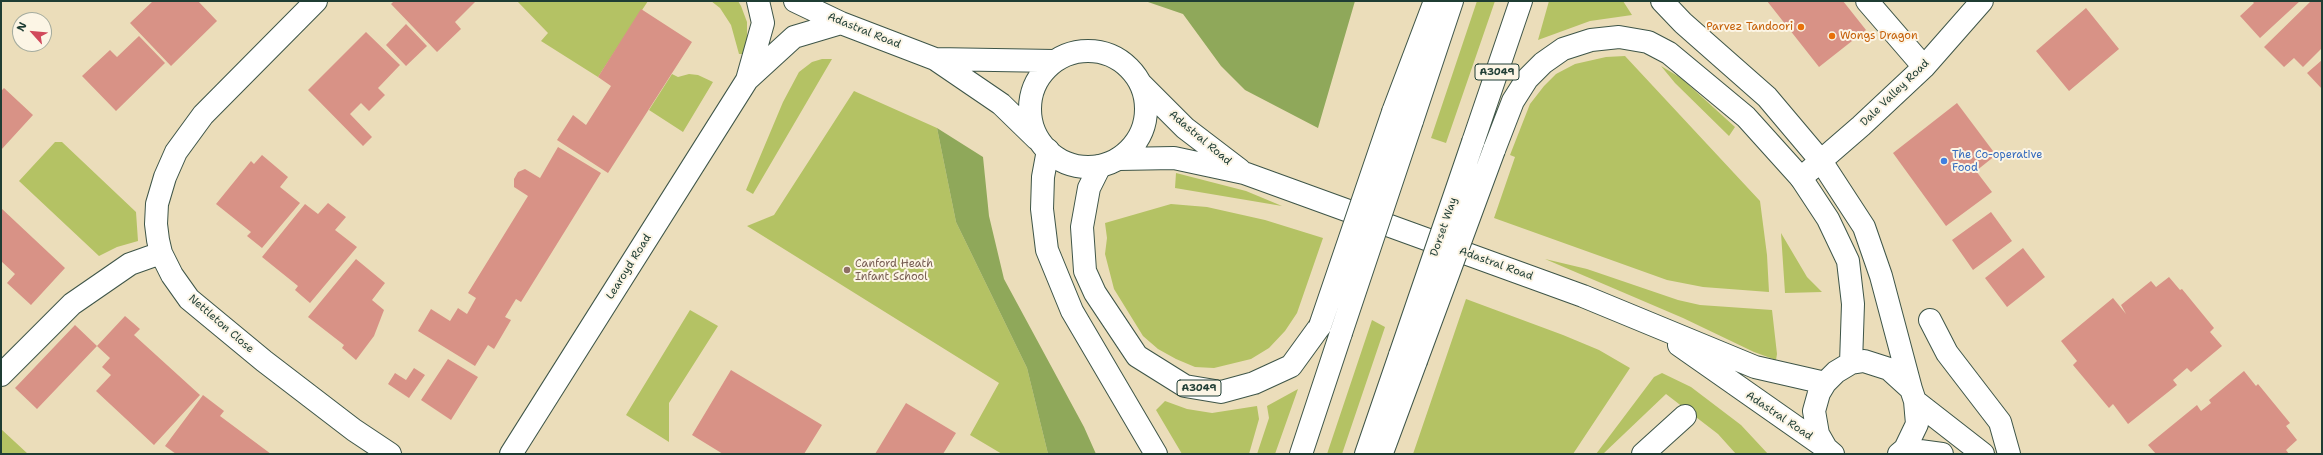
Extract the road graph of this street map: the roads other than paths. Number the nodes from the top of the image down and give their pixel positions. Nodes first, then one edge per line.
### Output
1 (316, 1) edge
2 (758, 1) edge
3 (795, 1) edge
4 (1435, 1) edge
5 (1452, 1) edge
6 (1521, 1) edge
7 (1662, 1) edge
8 (1867, 1) edge
9 (1982, 1) edge
10 (841, 23) junction
11 (935, 59) junction
12 (1054, 61) junction
13 (1924, 67) junction
14 (747, 80) junction
15 (1141, 84) junction
16 (1403, 116) junction
17 (1043, 145) junction
18 (1821, 161) junction
19 (1110, 162) junction
20 (1244, 173) junction
21 (1801, 178) junction
22 (161, 253) junction
23 (1930, 320) dead end
24 (1656, 327) junction
25 (1408, 358) junction
26 (1851, 363) junction
27 (1, 375) edge
28 (1825, 383) junction
29 (1913, 395) junction
30 (1685, 416) dead end
31 (1829, 451) edge
32 (1902, 452) edge
33 (390, 454) edge
34 (511, 454) edge
35 (1156, 454) edge
36 (1301, 454) edge
37 (1366, 454) edge
38 (1382, 454) edge
39 (1643, 454) edge
40 (1942, 454) edge
41 (1983, 454) edge
42 (2009, 454) edge

1 - 22 main road, Nettleton Close
2 - 14 main road, Learoyd Road
3 - 10 main road, Adastral Road
4 - 16 main road, A3049
5 - 16 main road, A3049
6 - 25 main road, Dorset Way / A3049, bridge
7 - 18 main road
8 - 13 main road
9 - 13 main road, Dale Valley Road
10 - 11 main road, Adastral Road
10 - 14 main road, Learoyd Road
11 - 12 main road, Adastral Road
11 - 17 main road, Adastral Road
12 - 15 main road, Adastral Road
12 - 17 main road, Adastral Road
13 - 18 main road, Dale Valley Road
14 - 34 main road, Learoyd Road
15 - 19 main road, Adastral Road
15 - 20 main road, Adastral Road
16 - 19 main road, A3049, bridge
16 - 36 main road, A3049, bridge
17 - 19 main road, Adastral Road
17 - 35 main road
18 - 21 main road, Dale Valley Road
18 - 29 main road
19 - 20 main road, Adastral Road
20 - 24 main road, Adastral Road
21 - 25 main road, A3049, bridge
21 - 26 main road
22 - 27 main road
22 - 33 main road, Nettleton Close
23 - 42 main road
24 - 28 main road, Adastral Road
24 - 31 main road, Adastral Road
25 - 37 main road, Dorset Way / A3049
25 - 38 main road, A3049
26 - 28 main road
26 - 29 main road
28 - 31 main road
29 - 32 main road
29 - 41 main road
30 - 39 main road
32 - 40 main road

